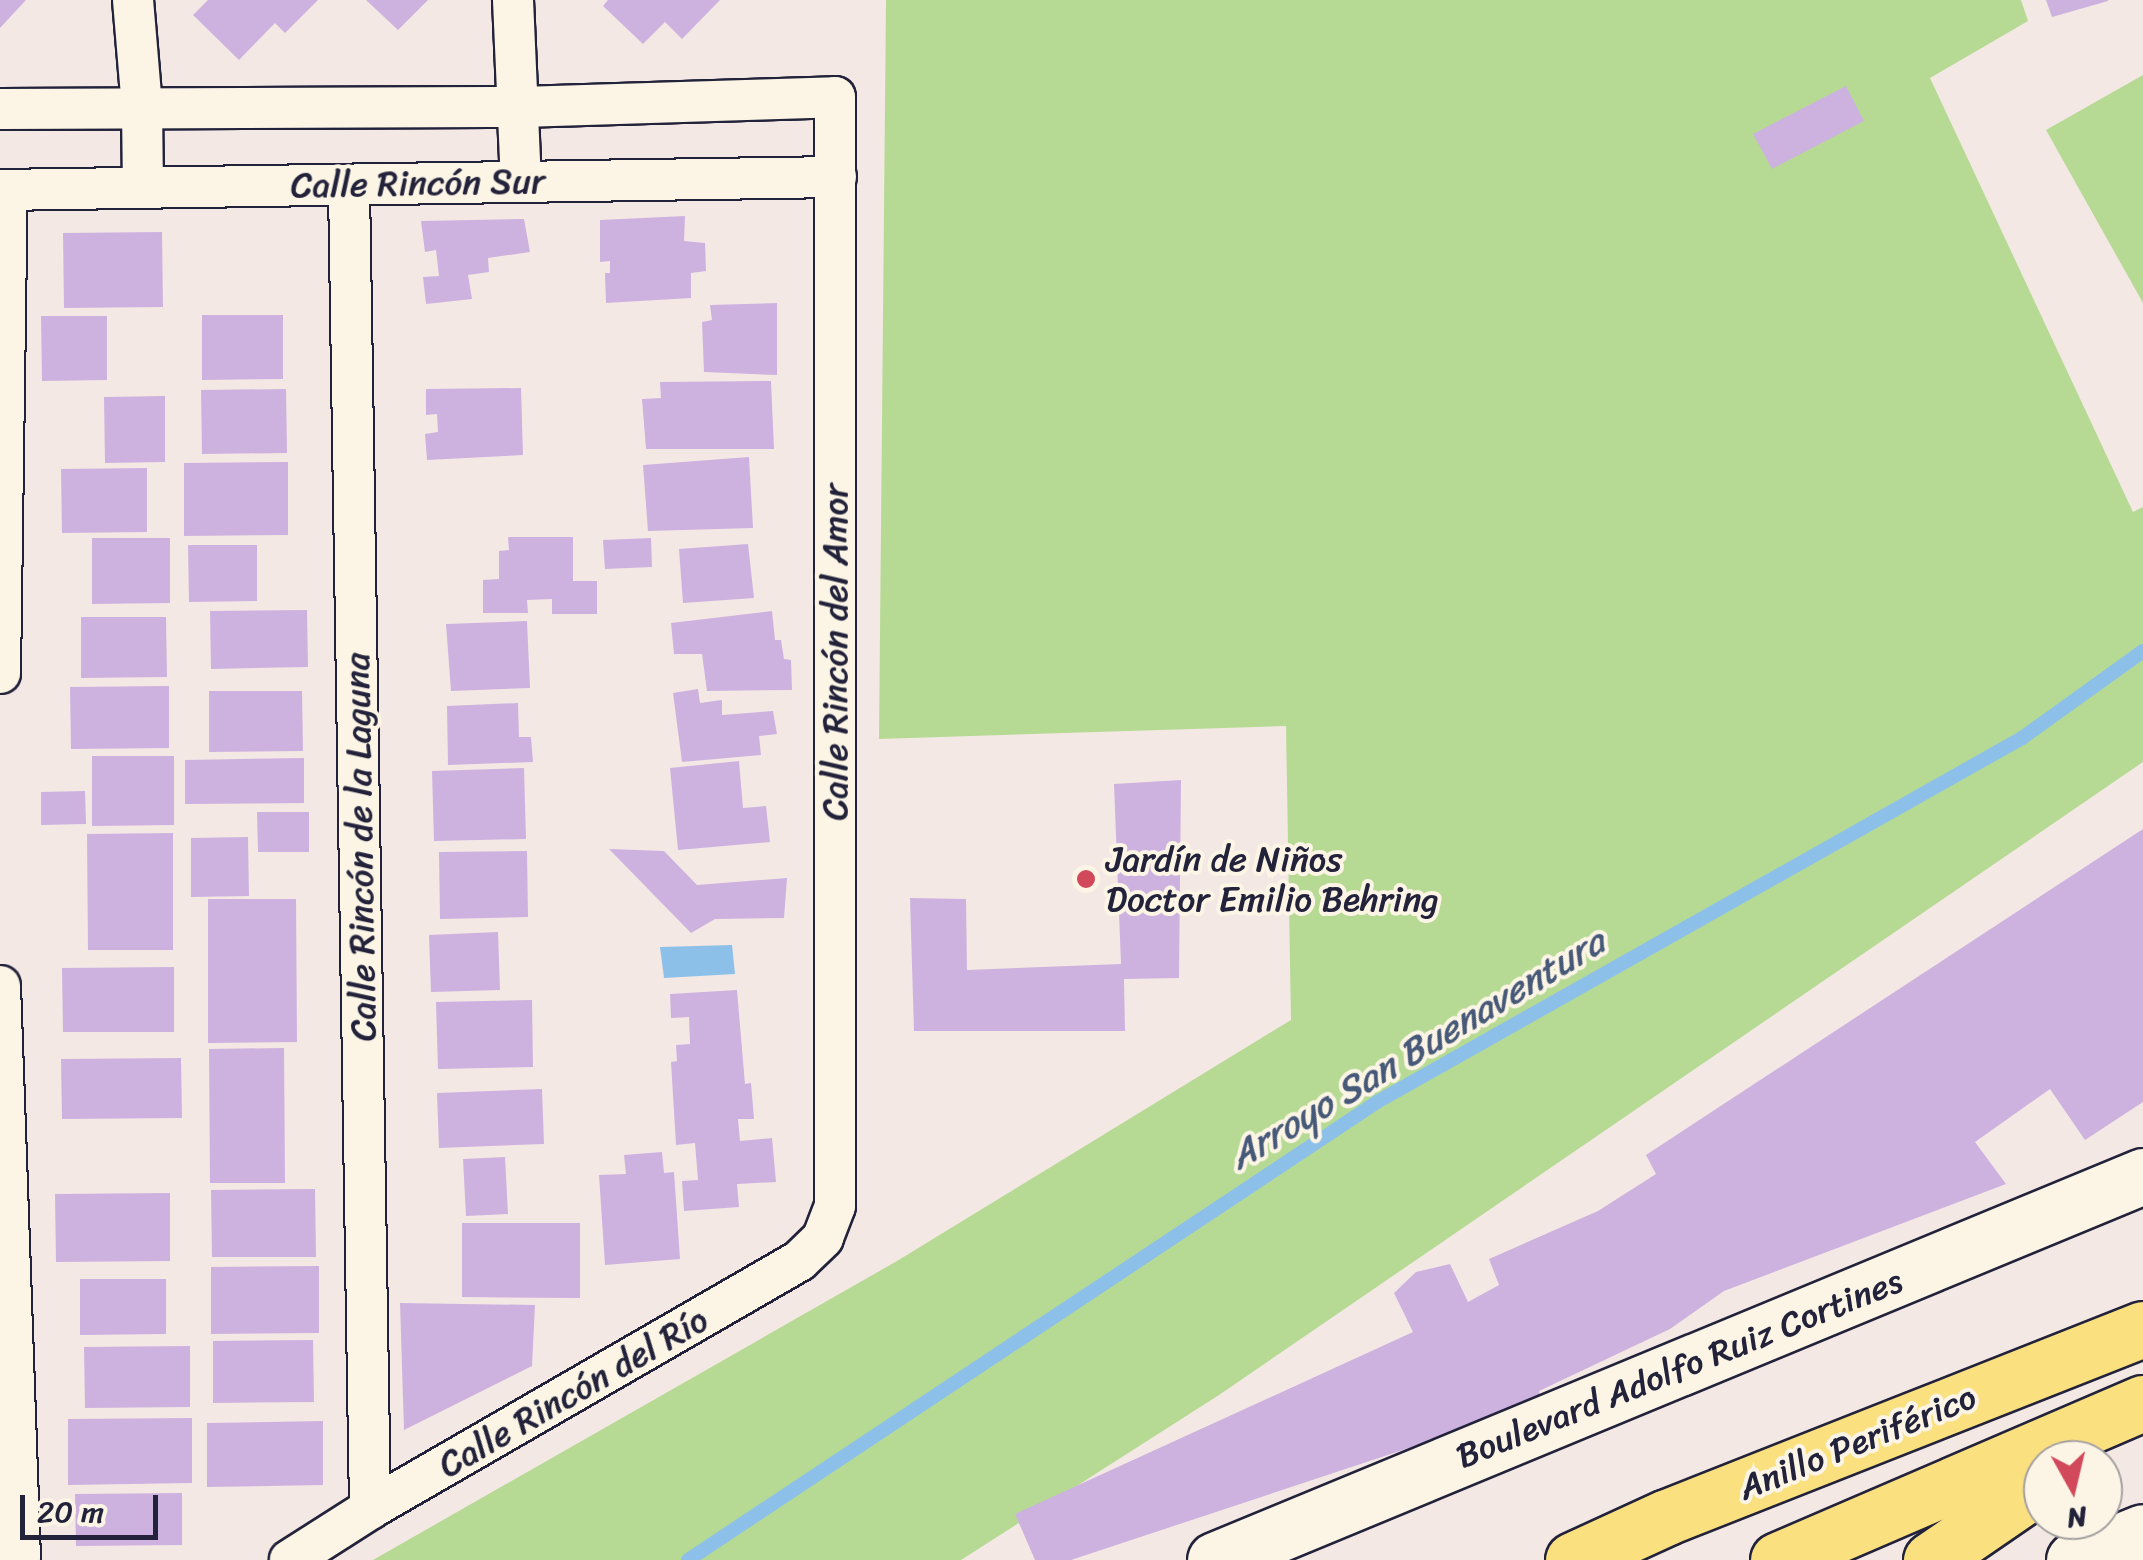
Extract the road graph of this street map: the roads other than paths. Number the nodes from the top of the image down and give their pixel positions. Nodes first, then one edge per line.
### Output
1 (133, 0) edge
2 (513, 0) edge
3 (142, 106) junction
4 (521, 108) junction
5 (0, 109) edge
6 (836, 177) junction
7 (521, 181) junction
8 (142, 186) junction
9 (349, 186) junction
10 (3, 190) edge
11 (0, 673) edge
12 (0, 986) edge
13 (2143, 1176) edge
14 (835, 1206) joint
15 (2143, 1329) edge
16 (2143, 1403) edge
17 (2143, 1415) edge
18 (2106, 1440) edge
19 (2023, 1497) edge
20 (370, 1508) junction
21 (2143, 1532) edge
22 (20, 1560) edge
23 (290, 1560) edge
24 (1216, 1560) edge
25 (1573, 1560) edge
26 (1778, 1560) edge
27 (1931, 1560) edge
28 (2074, 1560) edge

1 - 3 street
2 - 4 street
3 - 4 street
3 - 5 street
3 - 8 street
4 - 6 street, Calle Rincón del Amor
4 - 7 street
6 - 7 street, Calle Rincón Sur
6 - 14 street, Calle Rincón del Amor
7 - 9 street, Calle Rincón Sur
8 - 9 street, Calle Rincón Sur
8 - 10 street, Calle Rincón Sur
9 - 20 street, Calle Rincón de la Laguna
10 - 11 street
12 - 22 street
13 - 24 main road, Boulevard Adolfo Ruiz Cortines
14 - 20 street, Calle Rincón del Río
15 - 25 highway, Anillo Periférico
16 - 26 highway, Anillo Periférico
17 - 18 highway
19 - 27 highway
20 - 23 street, Calle Rincón del Río
21 - 28 main road

